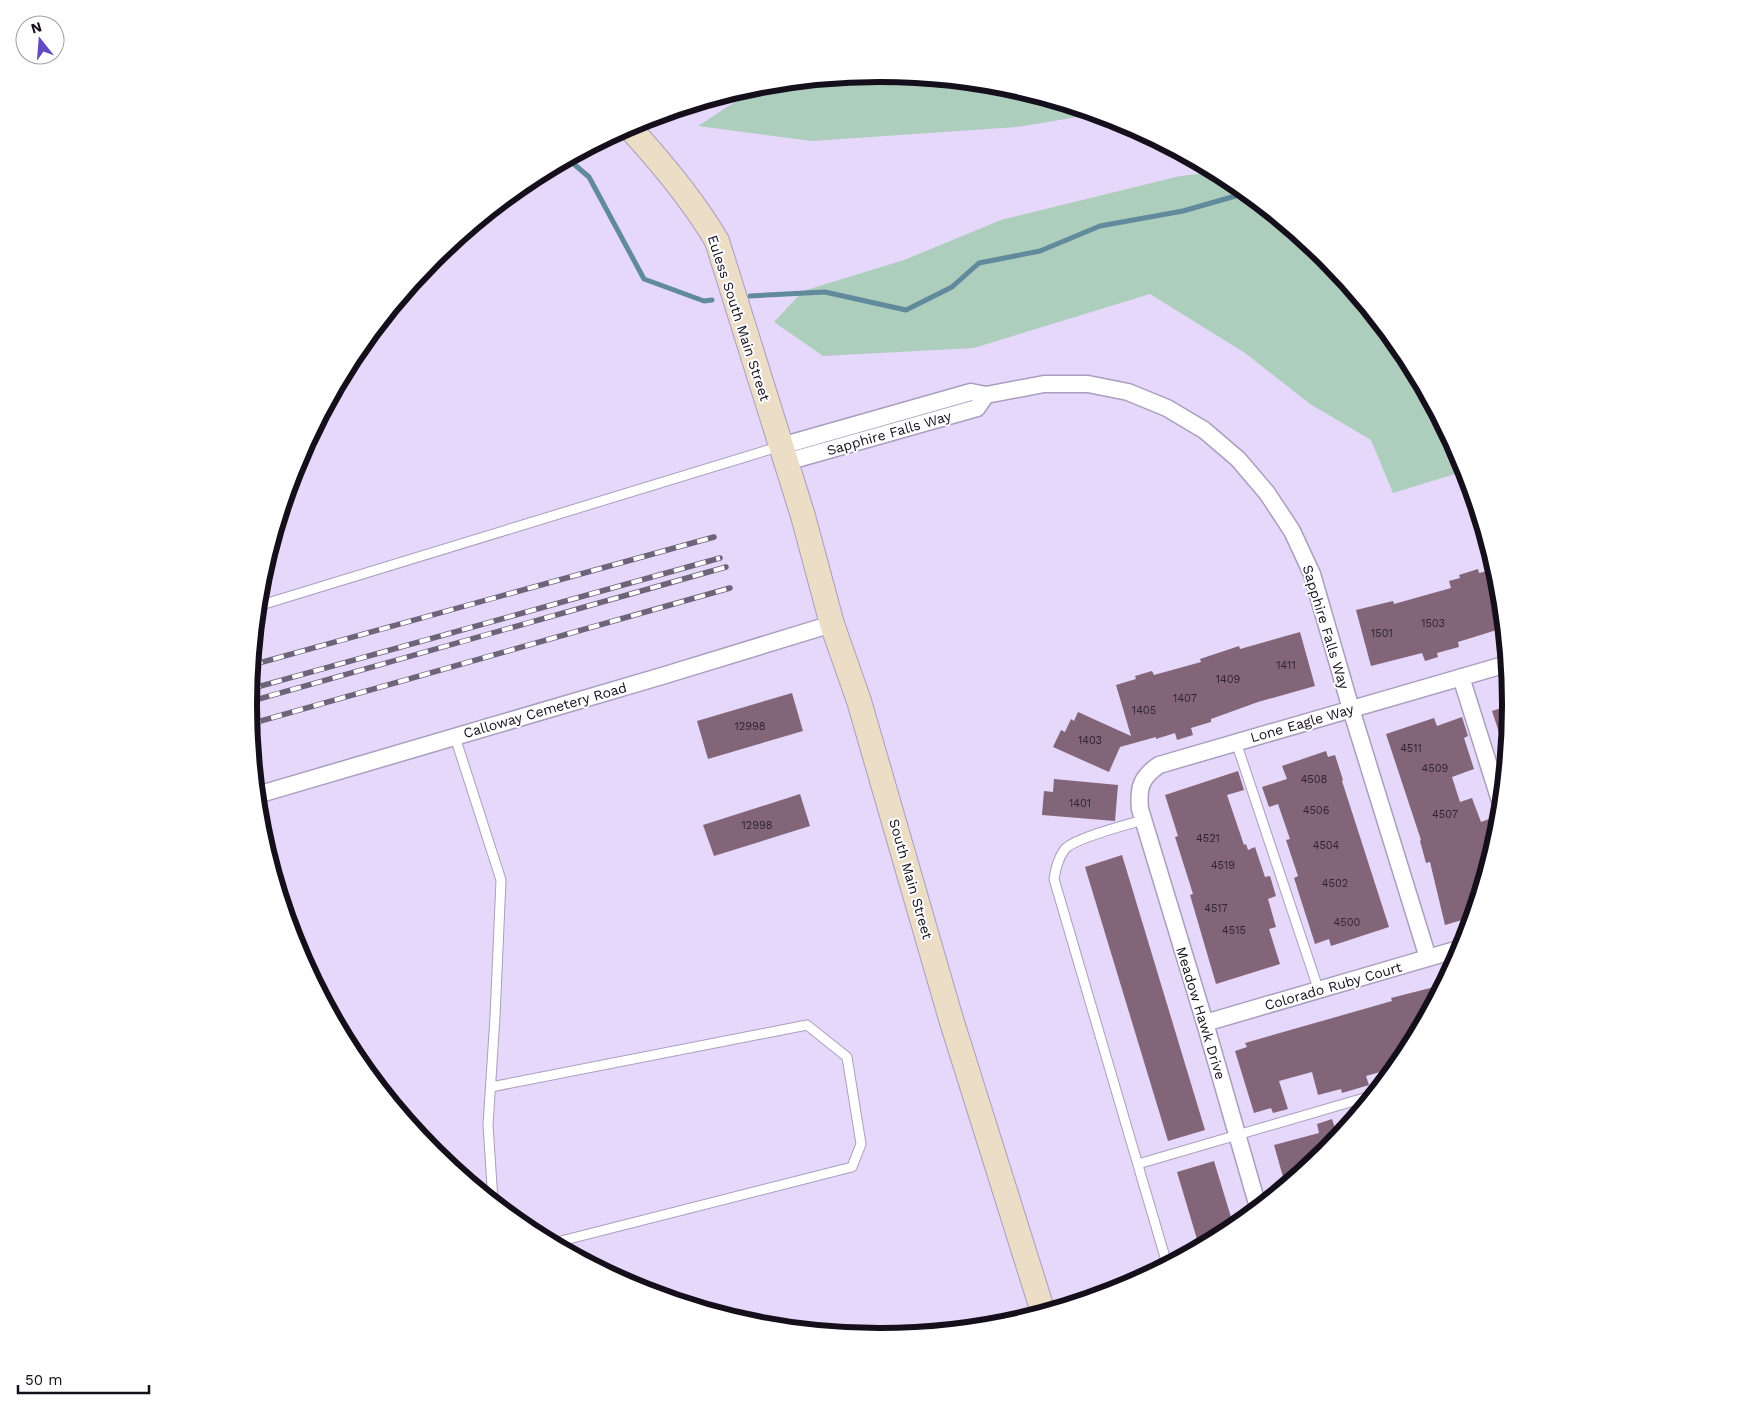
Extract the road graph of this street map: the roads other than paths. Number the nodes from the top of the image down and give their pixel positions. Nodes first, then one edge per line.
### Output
1 (634, 133) edge
2 (784, 454) junction
3 (266, 604) edge
4 (832, 624) junction
5 (1501, 666) edge
6 (1461, 677) junction
7 (1351, 709) junction
8 (455, 736) junction
9 (1236, 742) junction
10 (1496, 789) edge
11 (263, 793) edge
12 (1143, 820) junction
13 (1451, 951) edge
14 (1428, 958) junction
15 (1319, 991) junction
16 (1205, 1023) junction
17 (491, 1087) junction
18 (1361, 1099) edge
19 (1237, 1134) junction
20 (1138, 1164) junction
21 (492, 1192) edge
22 (1256, 1200) edge
23 (561, 1240) edge
24 (1165, 1258) edge
25 (1041, 1306) edge

1 - 2 street, Euless South Main Street
2 - 3 lane
2 - 4 street, South Main Street
2 - 7 street, Sapphire Falls Way
4 - 8 street, Calloway Cemetery Road
4 - 25 street, South Main Street
5 - 6 street, Lone Eagle Way
6 - 7 street, Lone Eagle Way
6 - 10 street
7 - 9 street, Lone Eagle Way
7 - 14 street, Sapphire Falls Way
8 - 11 street, Calloway Cemetery Road
8 - 17 lane
9 - 12 street, Lone Eagle Way
9 - 15 lane
12 - 16 street, Meadow Hawk Drive
12 - 20 lane
13 - 14 street, Colorado Ruby Court
14 - 15 street, Colorado Ruby Court
15 - 16 street, Colorado Ruby Court
16 - 19 street, Meadow Hawk Drive
17 - 21 lane
17 - 23 lane
18 - 19 lane
19 - 20 lane
19 - 22 street, Meadow Hawk Drive
20 - 24 lane

